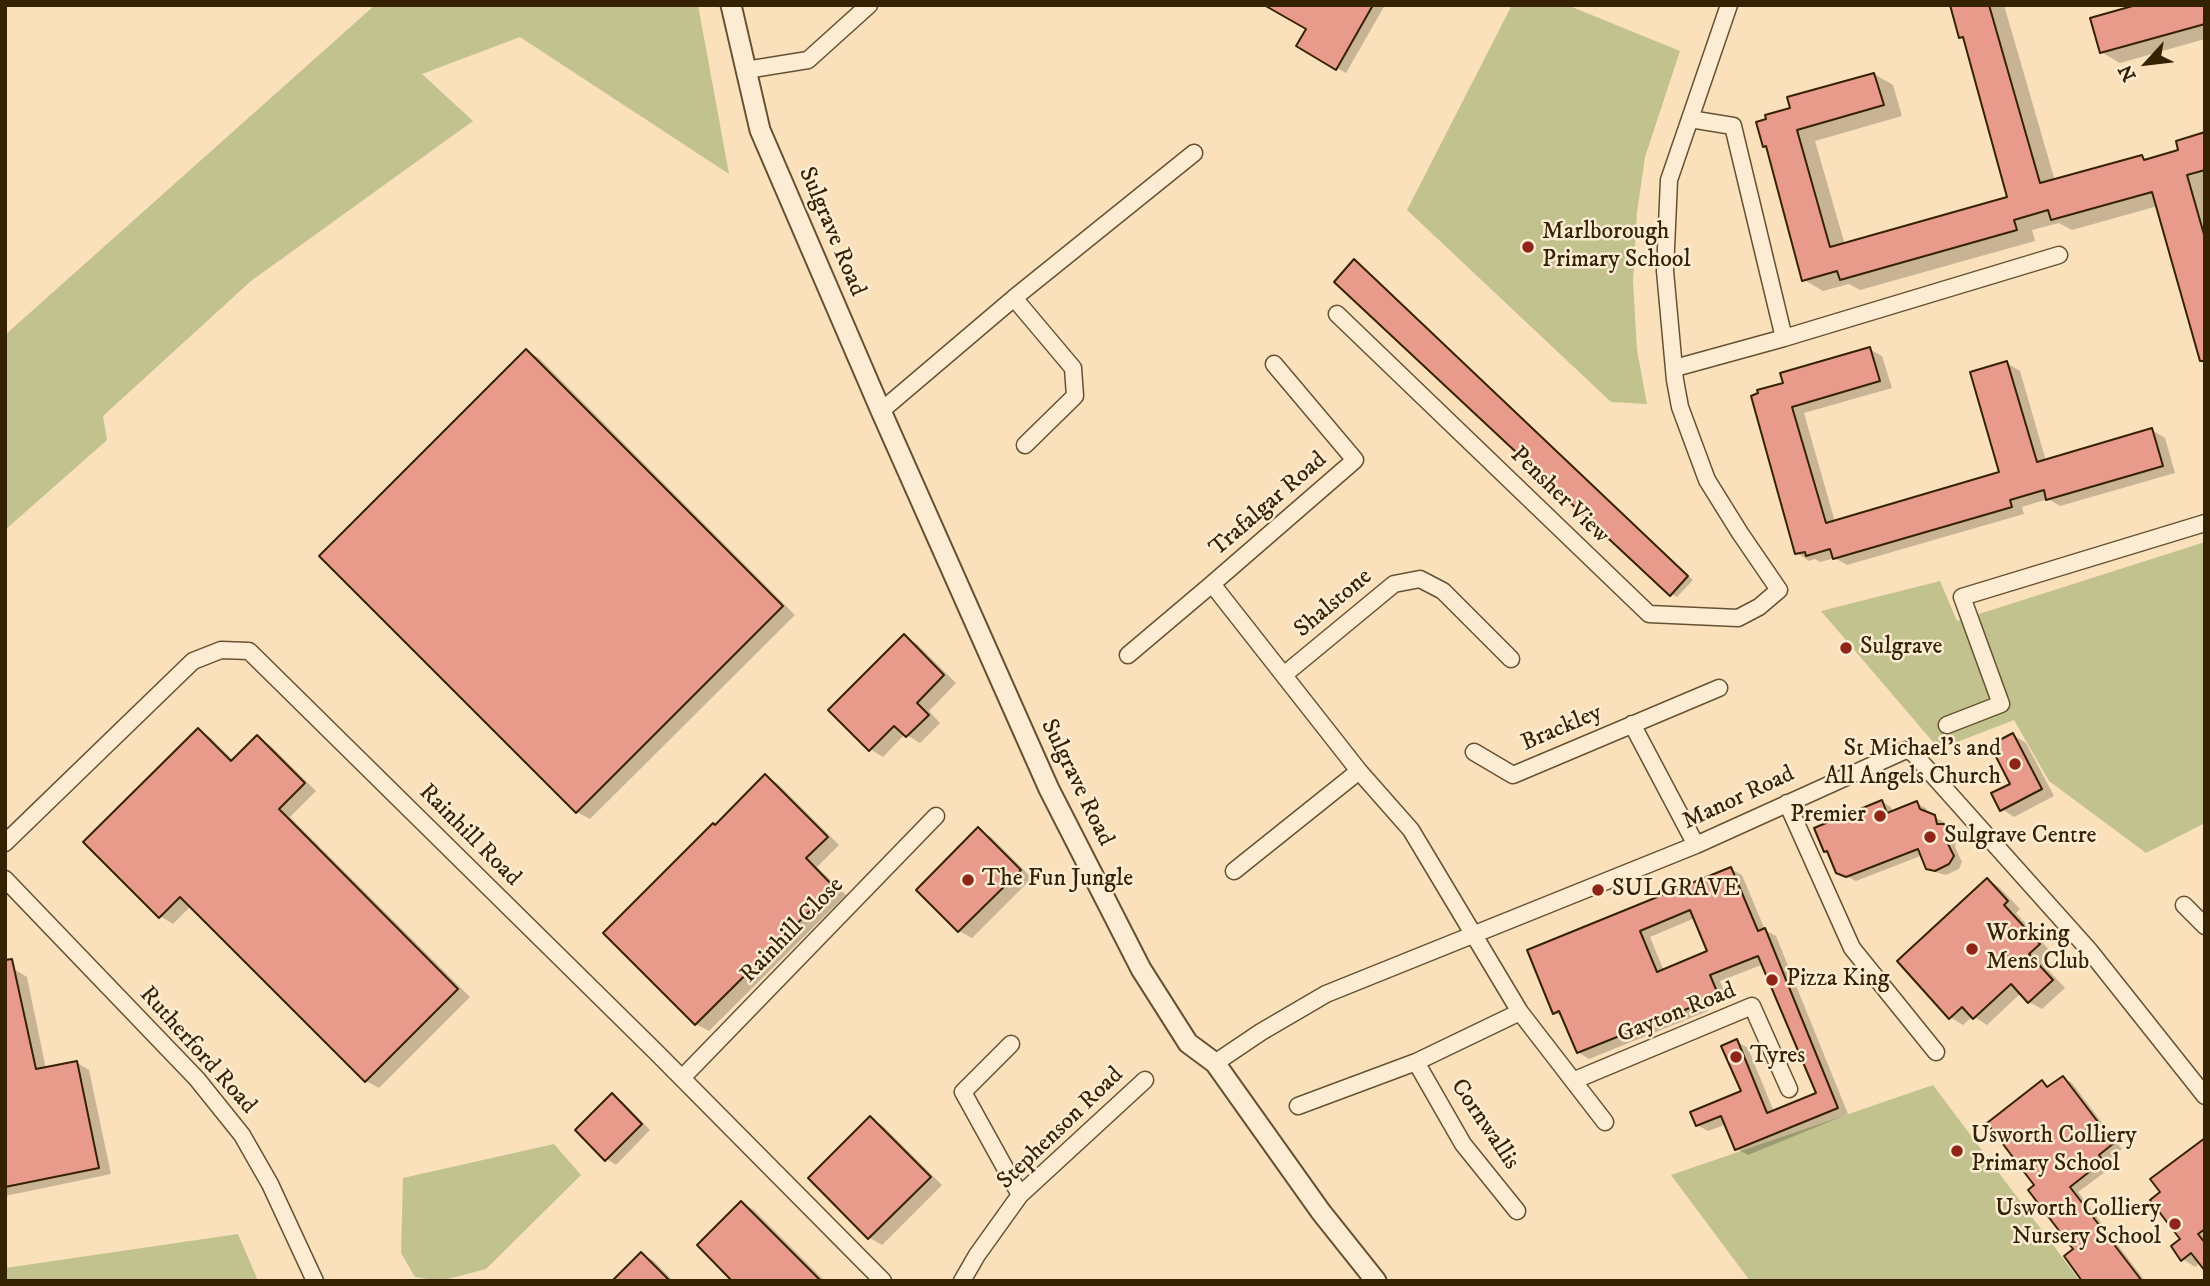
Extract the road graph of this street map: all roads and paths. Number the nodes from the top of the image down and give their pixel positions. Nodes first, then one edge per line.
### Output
1 (731, 5) edge
2 (869, 5) edge
3 (1729, 5) edge
4 (746, 70) junction
5 (1690, 119) junction
6 (1194, 153) dead end
7 (2059, 255) dead end
8 (1014, 298) junction
9 (1337, 314) dead end
10 (1784, 338) junction
11 (1274, 364) dead end
12 (1675, 368) junction
13 (881, 411) junction
14 (1025, 445) dead end
15 (2205, 523) edge
16 (1212, 584) junction
17 (1128, 655) dead end
18 (1510, 659) dead end
19 (1285, 674) junction
20 (1719, 688) dead end
21 (1633, 724) junction
22 (1947, 725) dead end
23 (1474, 752) dead end
24 (1359, 771) junction
25 (1787, 803) junction
26 (936, 816) dead end
27 (5, 843) edge
28 (1696, 845) junction
29 (1234, 871) dead end
30 (5, 878) edge
31 (2184, 905) dead end
32 (2205, 926) edge
33 (1474, 934) junction
34 (1520, 1012) junction
35 (1011, 1044) dead end
36 (1936, 1052) dead end
37 (1416, 1062) junction
38 (1216, 1063) junction
39 (682, 1078) junction
40 (1145, 1080) dead end
41 (1575, 1080) junction
42 (1788, 1089) dead end
43 (2205, 1096) edge
44 (1298, 1106) dead end
45 (1605, 1122) dead end
46 (1020, 1195) junction
47 (1517, 1211) dead end
48 (314, 1281) edge
49 (883, 1281) edge
50 (962, 1281) edge
51 (1376, 1281) edge

1 - 4 street, Sulgrave Road
2 - 4 street
3 - 5 street
4 - 13 street, Sulgrave Road
5 - 10 street
5 - 12 street
6 - 8 street
7 - 10 street
8 - 13 street
8 - 14 street
9 - 12 street, Pensher View
10 - 12 street
11 - 16 street, Trafalgar Road
13 - 38 street, Sulgrave Road
15 - 22 street
16 - 17 street, Trafalgar Road
16 - 19 street, Trafalgar Road
18 - 19 street, Shalstone
19 - 24 street, Trafalgar Road
20 - 21 street, Brackley
21 - 23 street, Brackley
21 - 28 street, Brackley
24 - 29 street
24 - 33 street, Trafalgar Road
25 - 28 street, Manor Road
25 - 36 street
25 - 43 street, Manor Road
26 - 39 street, Rainhill Close
27 - 39 street, Rainhill Road
28 - 33 street, Manor Road
30 - 48 street, Rutherford Road
31 - 32 street
33 - 34 street
33 - 38 street, Manor Road
34 - 37 street, Cornwallis
34 - 41 street
35 - 46 street
37 - 44 street, Cornwallis
37 - 47 street, Cornwallis
38 - 51 street, Sulgrave Road
39 - 49 street, Rainhill Road
40 - 46 street, Stephenson Road
41 - 42 street, Gayton Road
41 - 45 street
46 - 50 street, Stephenson Road

